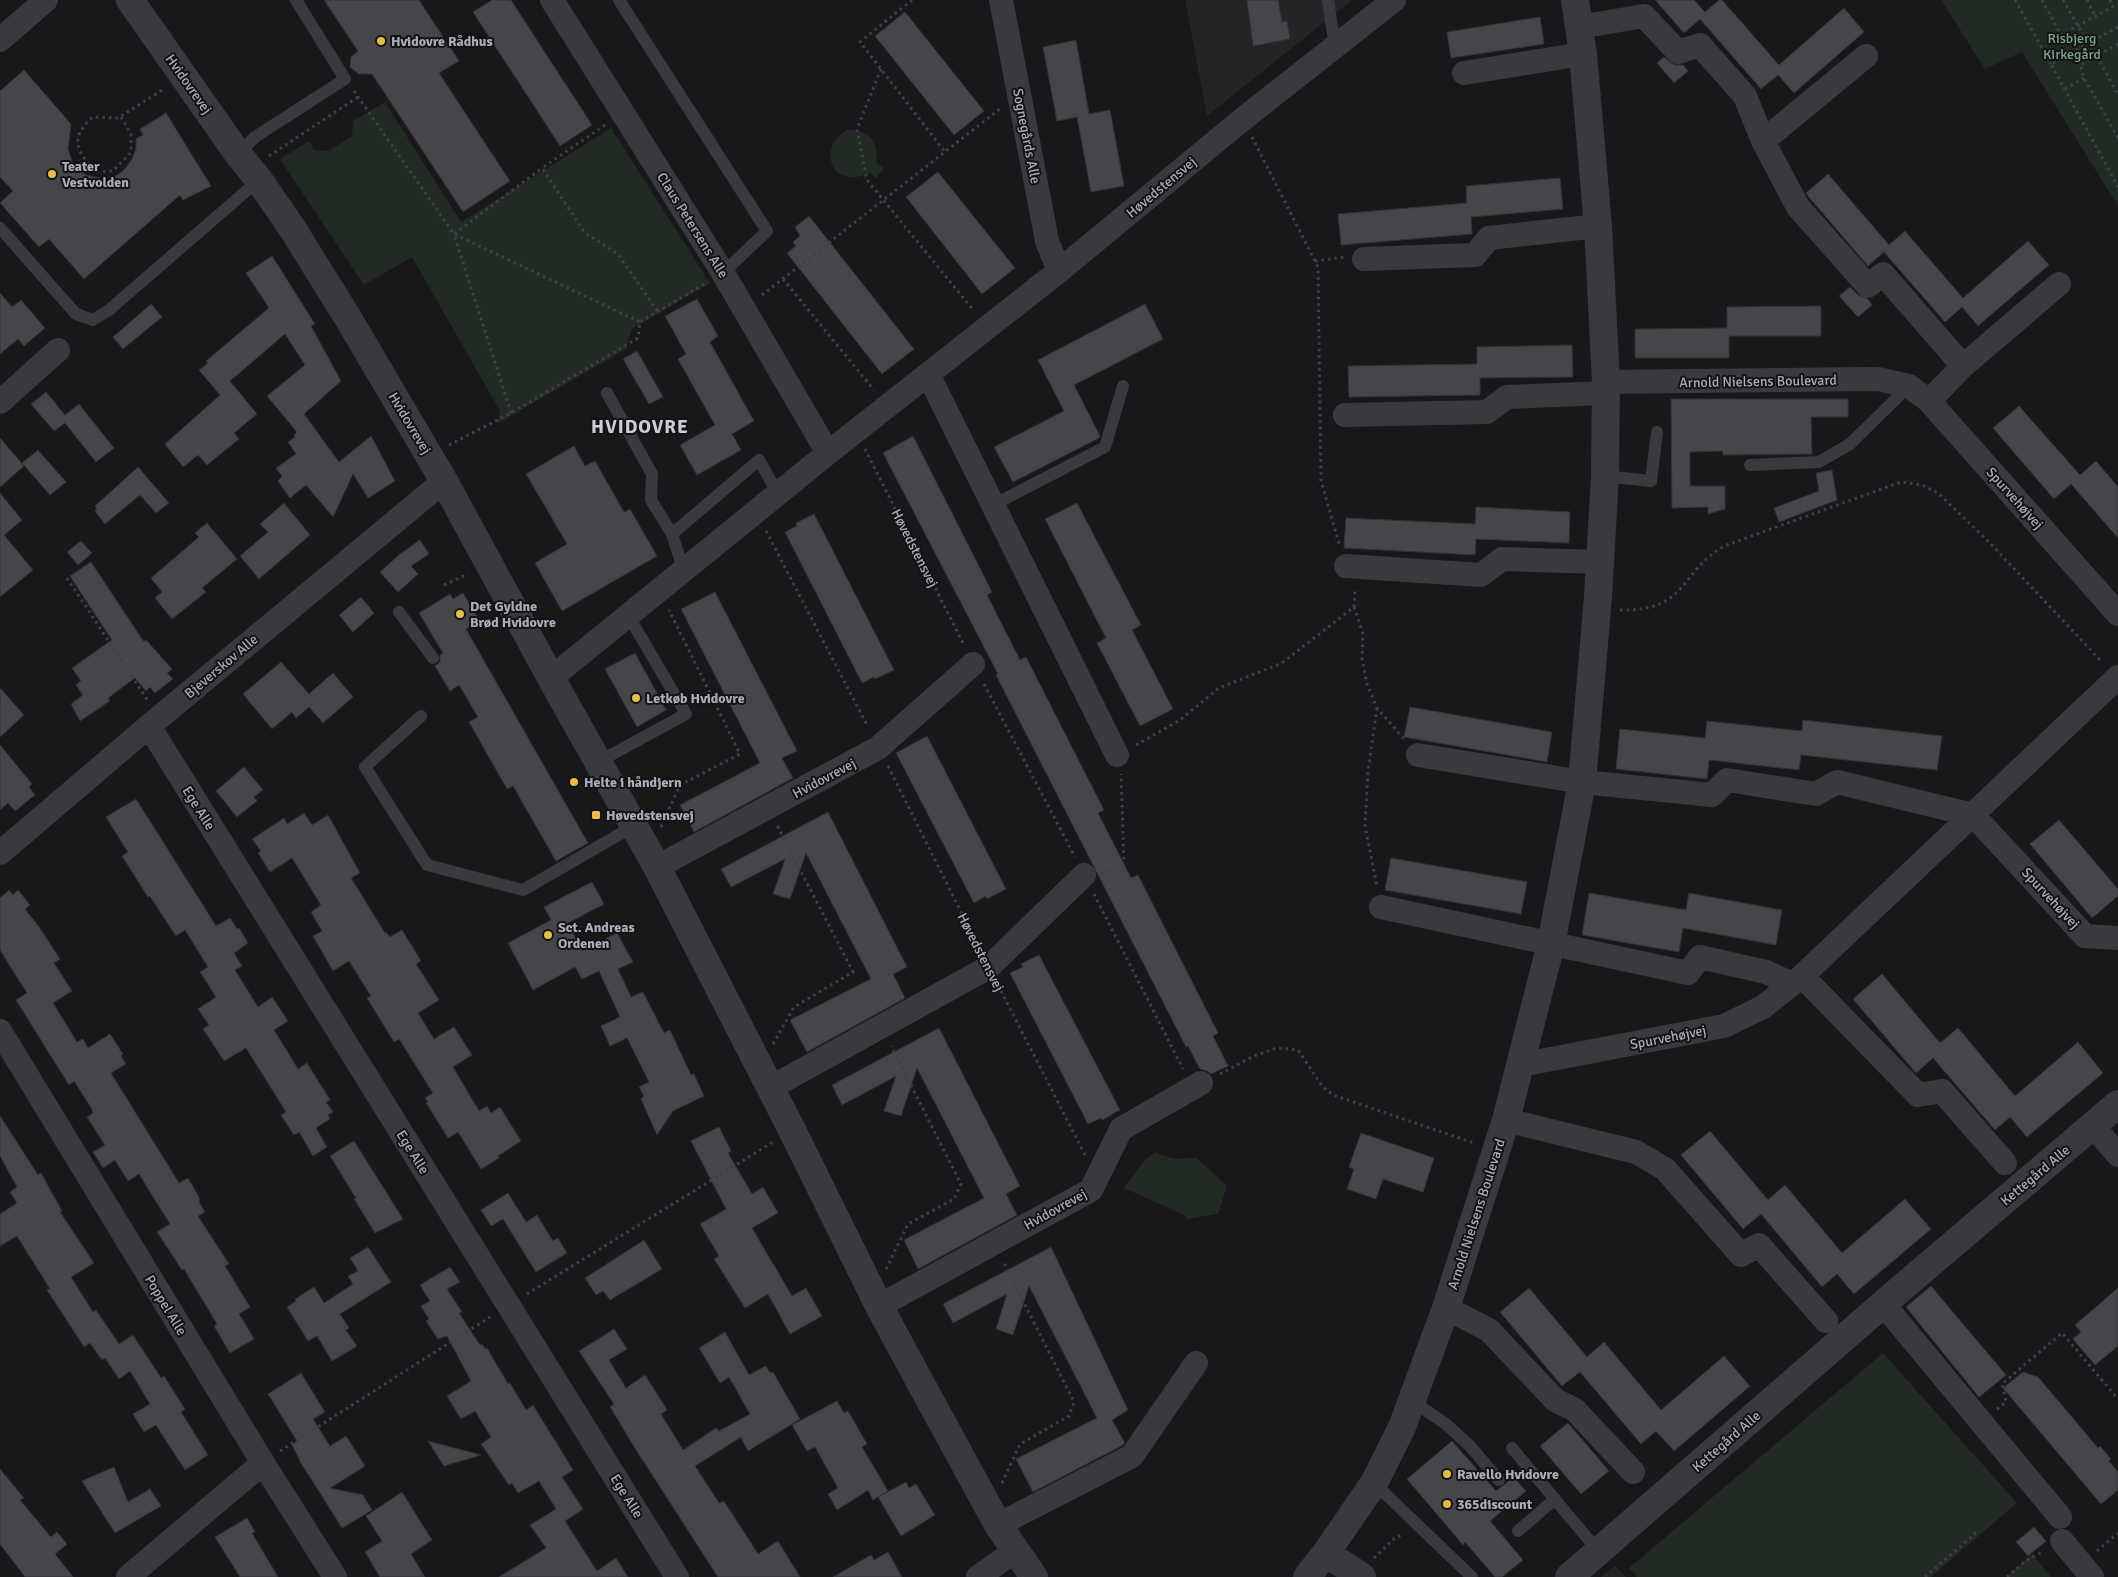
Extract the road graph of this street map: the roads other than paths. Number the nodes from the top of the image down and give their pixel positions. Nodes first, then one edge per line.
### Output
1 (46, 0) edge
2 (130, 0) edge
3 (296, 0) edge
4 (552, 0) edge
5 (619, 0) edge
6 (1001, 0) edge
7 (1328, 0) edge
8 (1394, 0) edge
9 (1575, 0) edge
10 (1579, 27) junction
11 (0, 40) edge
12 (1335, 46) junction
13 (1583, 54) junction
14 (1866, 56) dead end
15 (1464, 73) dead end
16 (1763, 141) junction
17 (249, 167) junction
18 (1598, 226) junction
19 (0, 228) edge
20 (1364, 259) road end
21 (1059, 271) junction
22 (723, 273) junction
23 (2059, 284) dead end
24 (58, 350) dead end
25 (1964, 366) junction
26 (928, 374) junction
27 (1123, 386) dead end
28 (1909, 386) junction
29 (1606, 387) junction
30 (607, 393) dead end
31 (1929, 401) junction
32 (0, 402) edge
33 (1345, 415) dead end
34 (1657, 432) dead end
35 (828, 453) junction
36 (1750, 465) dead end
37 (1605, 476) junction
38 (444, 481) junction
39 (778, 494) junction
40 (993, 505) junction
41 (672, 534) junction
42 (1600, 562) junction
43 (1346, 566) road end
44 (684, 570) junction
45 (398, 612) dead end
46 (2118, 614) edge
47 (628, 615) junction
48 (432, 658) dead end
49 (974, 664) road end
50 (551, 678) junction
51 (2117, 678) edge
52 (421, 716) dead end
53 (155, 721) junction
54 (1118, 755) road end
55 (1418, 755) road end
56 (598, 762) junction
57 (1582, 782) junction
58 (1973, 815) junction
59 (634, 826) junction
60 (1, 851) edge
61 (657, 867) junction
62 (1085, 878) road end
63 (1382, 907) road end
64 (2118, 938) edge
65 (1551, 944) junction
66 (1797, 980) junction
67 (0, 1031) edge
68 (1520, 1065) junction
69 (765, 1077) junction
70 (1201, 1083) road end
71 (2118, 1104) edge
72 (1506, 1120) junction
73 (2093, 1126) junction
74 (2118, 1155) edge
75 (2005, 1163) dead end
76 (876, 1300) junction
77 (1884, 1305) junction
78 (1446, 1308) junction
79 (1826, 1321) dead end
80 (1196, 1363) dead end
81 (1412, 1401) junction
82 (1512, 1448) dead end
83 (263, 1463) junction
84 (1633, 1472) dead end
85 (1499, 1480) dead end
86 (1374, 1483) junction
87 (1555, 1499) junction
88 (2060, 1517) dead end
89 (994, 1518) junction
90 (1518, 1531) dead end
91 (2062, 1541) road end
92 (1015, 1550) junction
93 (1599, 1552) junction
94 (1326, 1553) junction
95 (2086, 1570) edge
96 (1360, 1575) edge
97 (128, 1577) edge
98 (335, 1577) edge
99 (677, 1577) edge
100 (978, 1577) edge
101 (1034, 1577) edge
102 (1307, 1577) edge
103 (1472, 1577) edge
104 (1569, 1577) edge

1 - 11 street
2 - 17 street, Hvidovrevej
3 - 17 lane
4 - 22 street, Claus Petersens Alle
5 - 22 lane
6 - 21 street, Sognegårds Alle
7 - 12 lane
8 - 12 street, Høvedstensvej
9 - 10 street, Arnold Nielsens Boulevard
10 - 13 street, Arnold Nielsens Boulevard
10 - 16 street
12 - 21 street, Høvedstensvej
13 - 15 street
13 - 18 street, Arnold Nielsens Boulevard
14 - 16 street
16 - 25 street
17 - 19 lane
17 - 38 street, Hvidovrevej
18 - 20 street
18 - 29 street, Arnold Nielsens Boulevard
21 - 26 street, Høvedstensvej
22 - 35 street, Claus Petersens Alle
23 - 25 street
24 - 32 street
25 - 31 street
26 - 35 street, Høvedstensvej
26 - 40 street
27 - 40 lane
28 - 29 street, Arnold Nielsens Boulevard
28 - 31 street, Spurvehøjvej
28 - 36 lane
29 - 33 street, Arnold Nielsens Boulevard
29 - 37 street, Arnold Nielsens Boulevard
30 - 41 lane
31 - 46 street, Spurvehøjvej
34 - 37 lane
35 - 39 street, Høvedstensvej
37 - 42 street, Arnold Nielsens Boulevard
38 - 50 street, Hvidovrevej
38 - 53 street, Bjeverskov Alle
39 - 41 lane
39 - 44 street, Høvedstensvej
40 - 54 street
41 - 44 lane
42 - 43 street
42 - 57 street, Arnold Nielsens Boulevard
44 - 47 street, Høvedstensvej
45 - 48 lane
47 - 50 street, Høvedstensvej
47 - 56 lane
49 - 61 street, Hvidovrevej
50 - 56 street, Hvidovrevej
51 - 58 street, Spurvehøjvej
52 - 59 lane
53 - 60 street, Bjeverskov Alle
53 - 99 street, Ege Alle
55 - 57 street
56 - 59 street, Hvidovrevej
57 - 58 street
57 - 65 street, Arnold Nielsens Boulevard
58 - 64 street, Spurvehøjvej
58 - 66 street, Spurvehøjvej
59 - 61 street, Hvidovrevej
61 - 69 street, Hvidovrevej
62 - 69 street
63 - 65 street
65 - 66 street
65 - 68 street, Arnold Nielsens Boulevard
66 - 68 street, Spurvehøjvej
66 - 75 street
67 - 83 street, Poppel Alle
68 - 72 street, Arnold Nielsens Boulevard
69 - 76 street, Hvidovrevej
70 - 76 street, Hvidovrevej
71 - 73 street, Kettegård Alle
72 - 78 street, Arnold Nielsens Boulevard
72 - 79 street, Arnold Nielsens Boulevard
73 - 74 street
73 - 77 street, Kettegård Alle
76 - 89 street, Hvidovrevej
77 - 88 street
77 - 93 street, Kettegård Alle
78 - 81 street, Arnold Nielsens Boulevard
78 - 84 street, Arnold Nielsens Boulevard
80 - 89 street
81 - 85 lane
81 - 86 street, Arnold Nielsens Boulevard
82 - 87 lane
83 - 97 street
83 - 98 street, Poppel Alle
86 - 94 street, Arnold Nielsens Boulevard
86 - 103 lane
87 - 90 lane
87 - 93 lane
89 - 92 street, Hvidovrevej
91 - 95 street
92 - 100 street
92 - 101 street, Hvidovrevej
93 - 104 street, Kettegård Alle
94 - 96 street
94 - 102 street, Arnold Nielsens Boulevard

